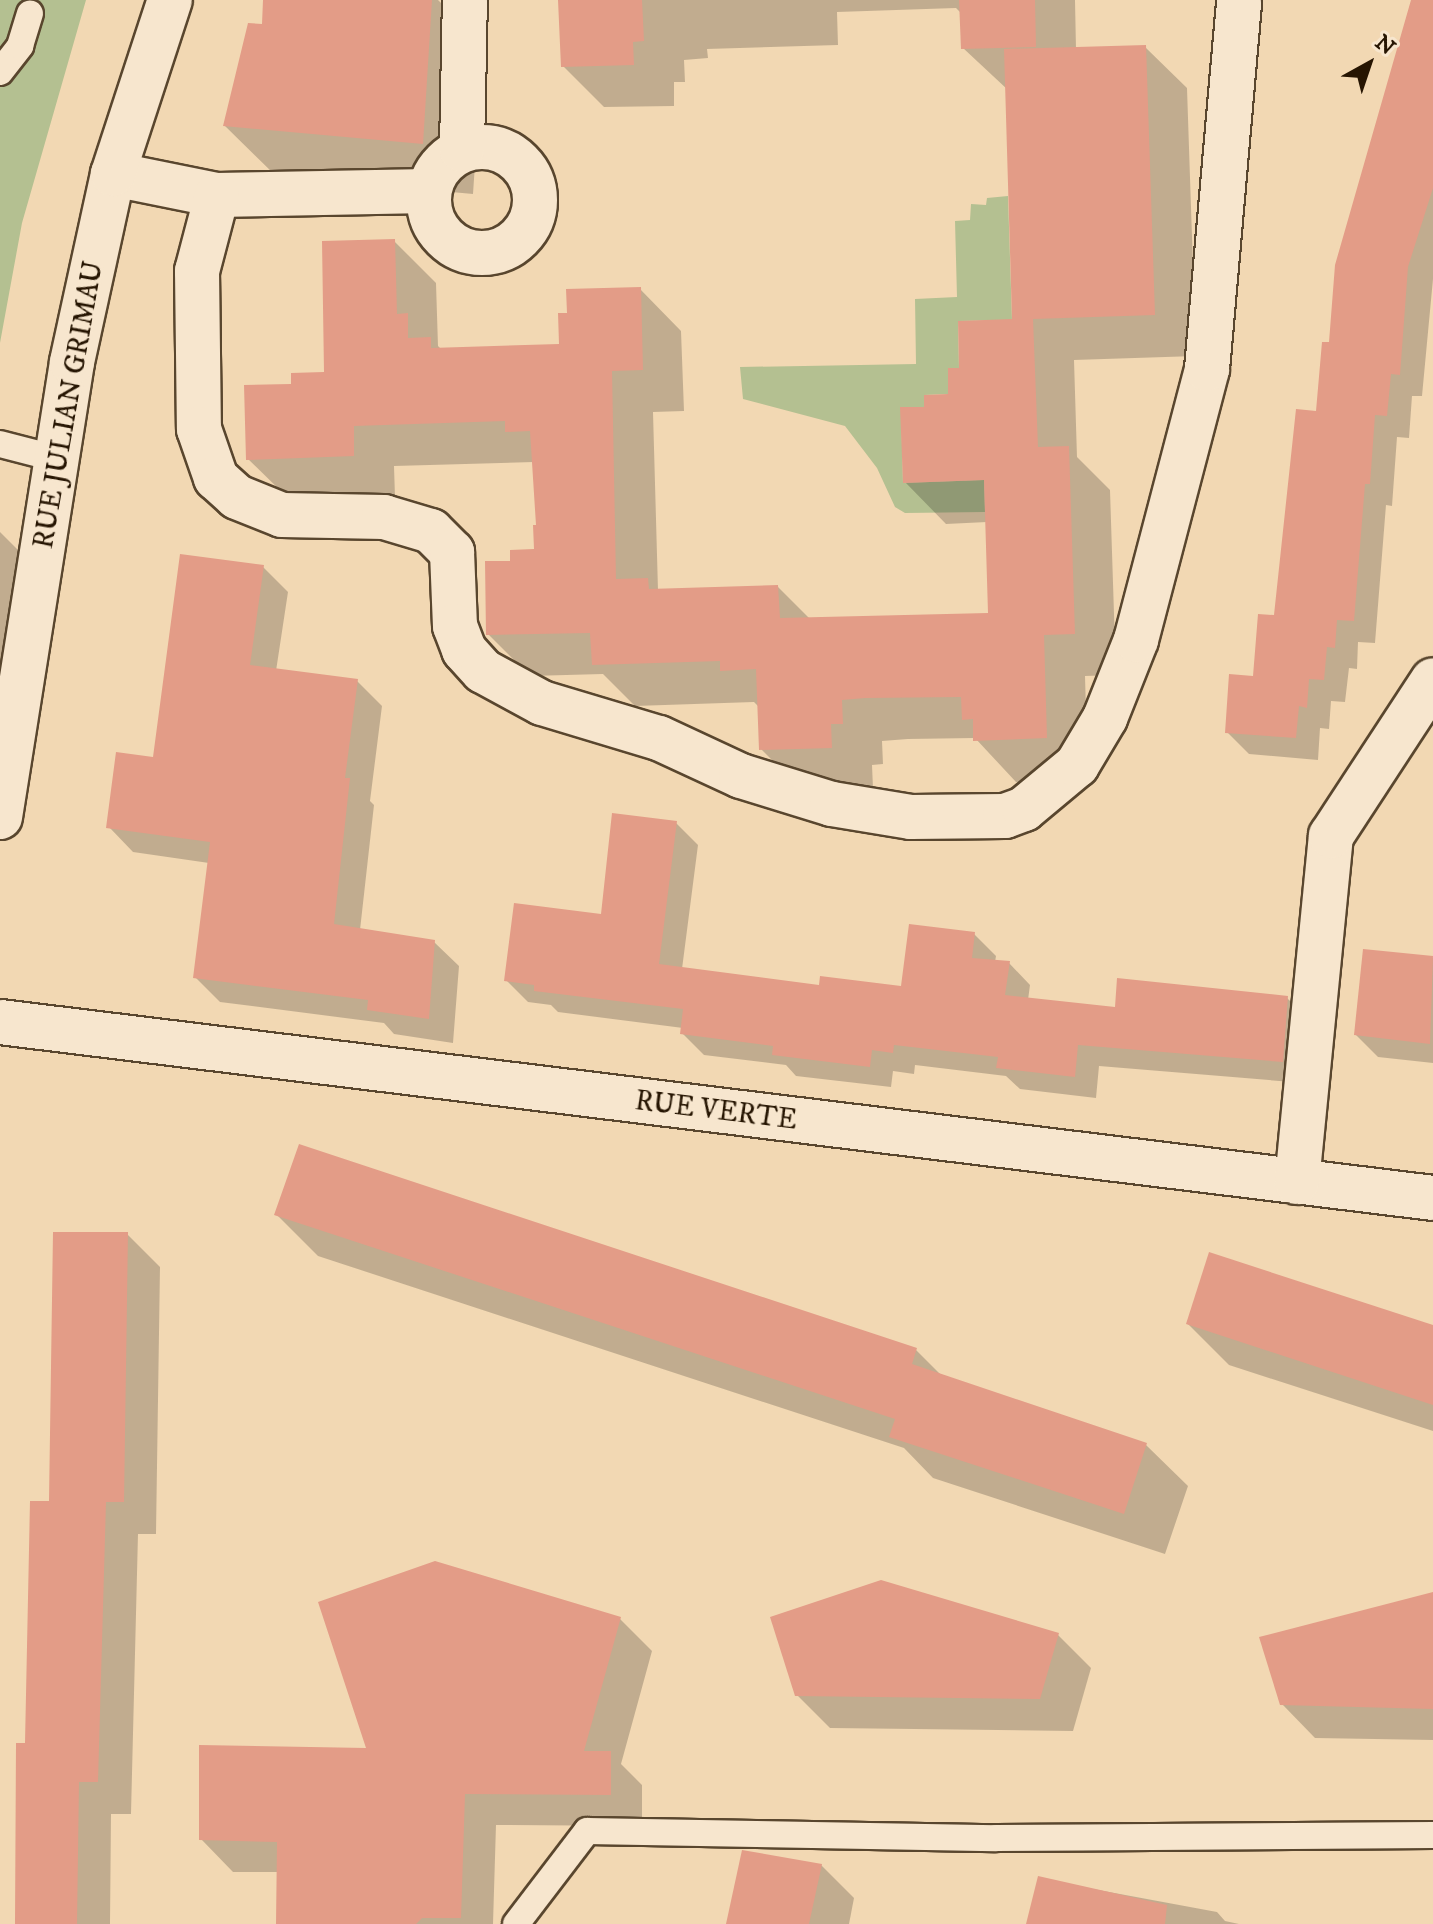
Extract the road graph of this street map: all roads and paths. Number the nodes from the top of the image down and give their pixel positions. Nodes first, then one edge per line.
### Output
1 (170, 0) edge
2 (465, 0) edge
3 (1239, 0) edge
4 (30, 14) dead end
5 (0, 72) edge
6 (462, 150) junction
7 (113, 174) junction
8 (429, 191) junction
9 (217, 195) junction
10 (0, 444) edge
11 (58, 459) junction
12 (1433, 680) edge
13 (0, 817) edge
14 (0, 1022) edge
15 (1297, 1182) junction
16 (1433, 1198) edge
17 (1433, 1835) edge
18 (516, 1924) edge

1 - 7 street, RUE JULIAN GRIMAU
2 - 6 street
3 - 9 street
4 - 5 lane
6 - 8 street
6 - 8 street
7 - 9 street
7 - 11 street, RUE JULIAN GRIMAU
8 - 9 street
10 - 11 lane
11 - 13 street, RUE JULIAN GRIMAU
12 - 15 street
14 - 15 street, RUE VERTE
15 - 16 street, RUE VERTE
17 - 18 lane

